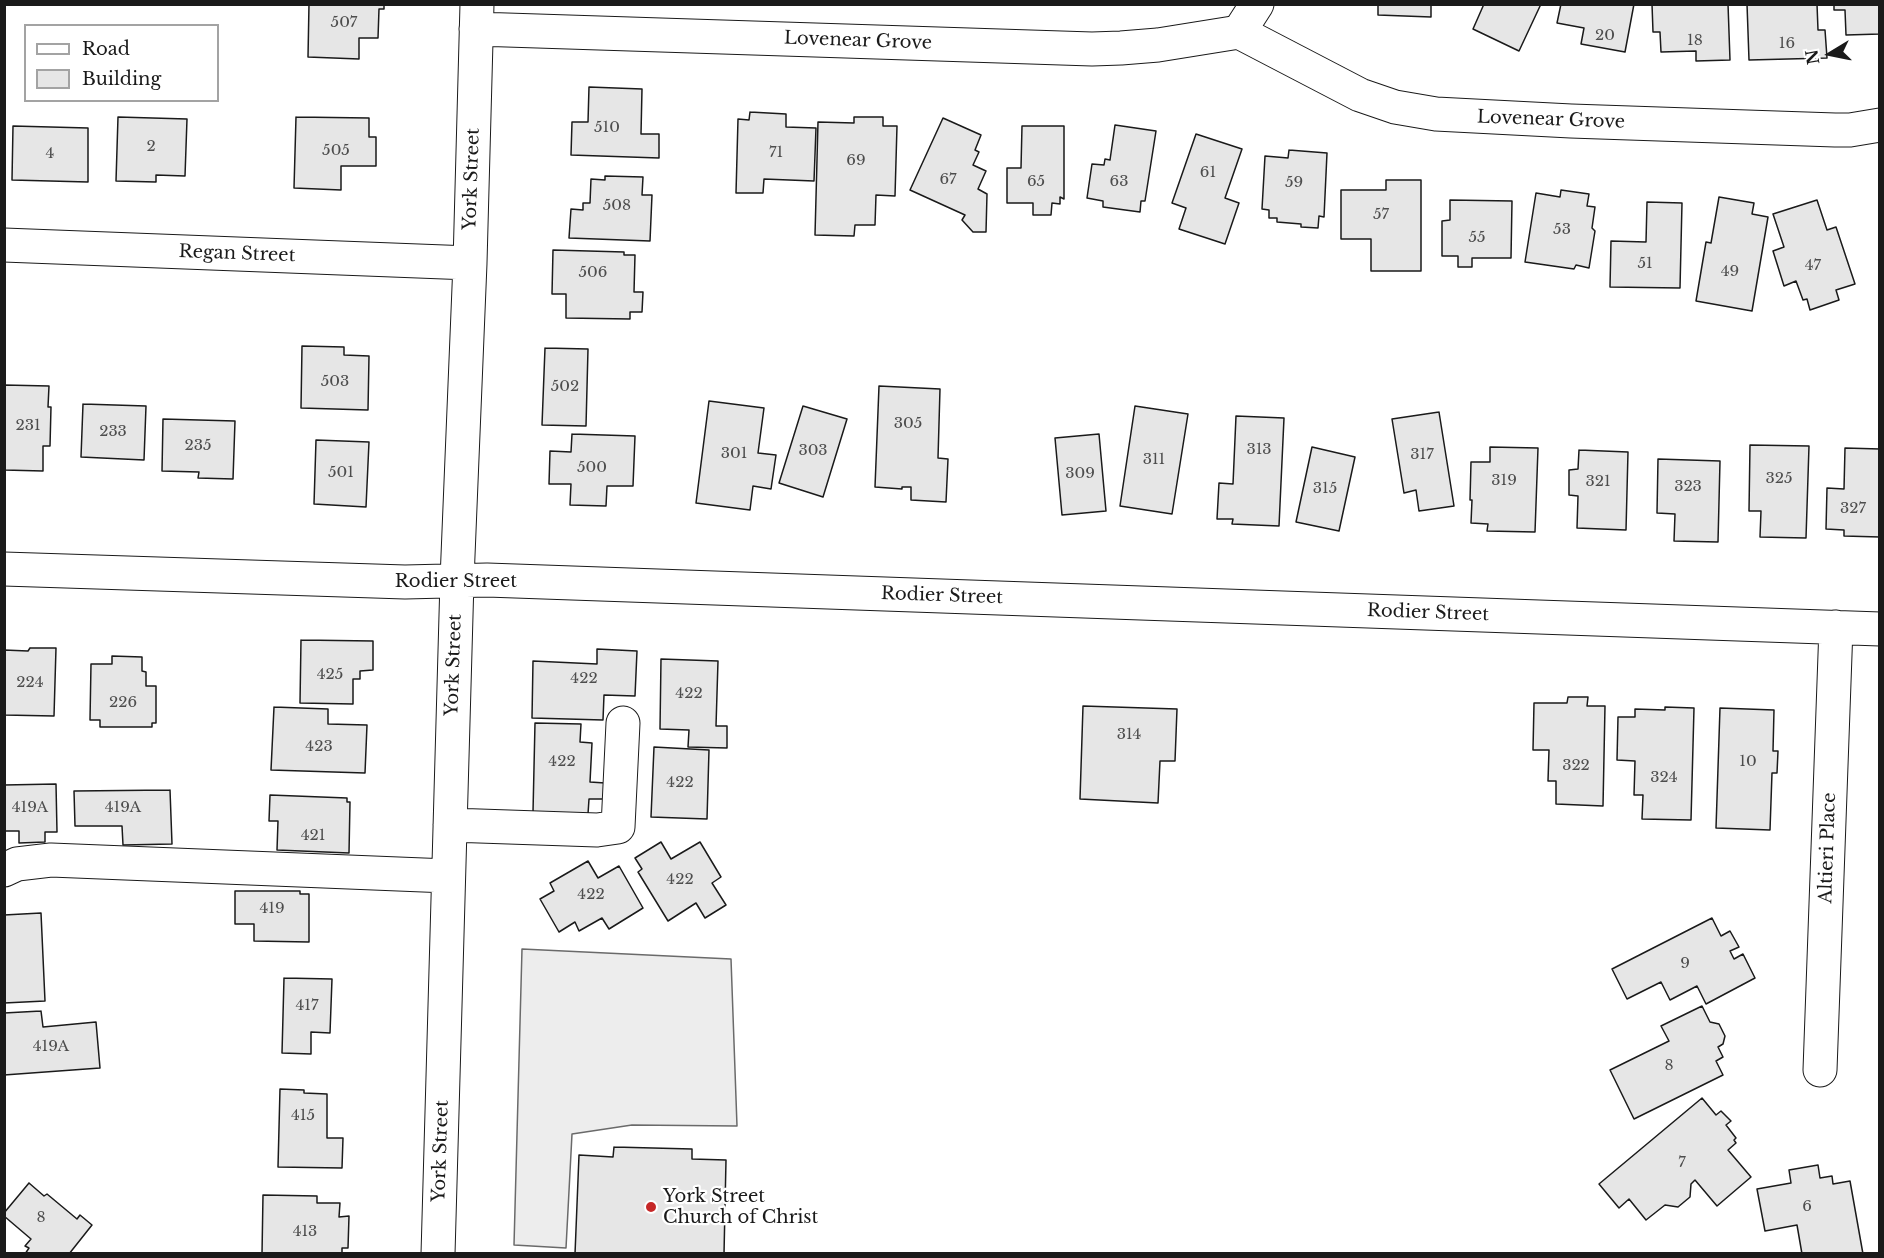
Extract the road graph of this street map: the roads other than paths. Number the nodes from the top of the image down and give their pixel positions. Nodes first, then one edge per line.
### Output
1 (1257, 4) edge
2 (477, 16) edge
3 (1239, 32) junction
4 (1880, 124) edge
5 (4, 245) edge
6 (470, 263) junction
7 (4, 569) edge
8 (457, 580) junction
9 (1836, 627) junction
10 (1880, 628) edge
11 (623, 723) dead end
12 (450, 825) junction
13 (4, 870) edge
14 (448, 876) junction
15 (1820, 1070) dead end
16 (438, 1254) edge

1 - 3 street
2 - 3 street, Lovenear Grove
2 - 6 street, York Street
3 - 4 street, Lovenear Grove
5 - 6 street, Regan Street
6 - 8 street, York Street
7 - 8 street, Rodier Street
8 - 9 street, Rodier Street
8 - 12 street, York Street
9 - 10 street, Rodier Street
9 - 15 street, Altieri Place
11 - 12 street
12 - 14 street, York Street
13 - 14 street
14 - 16 street, York Street

